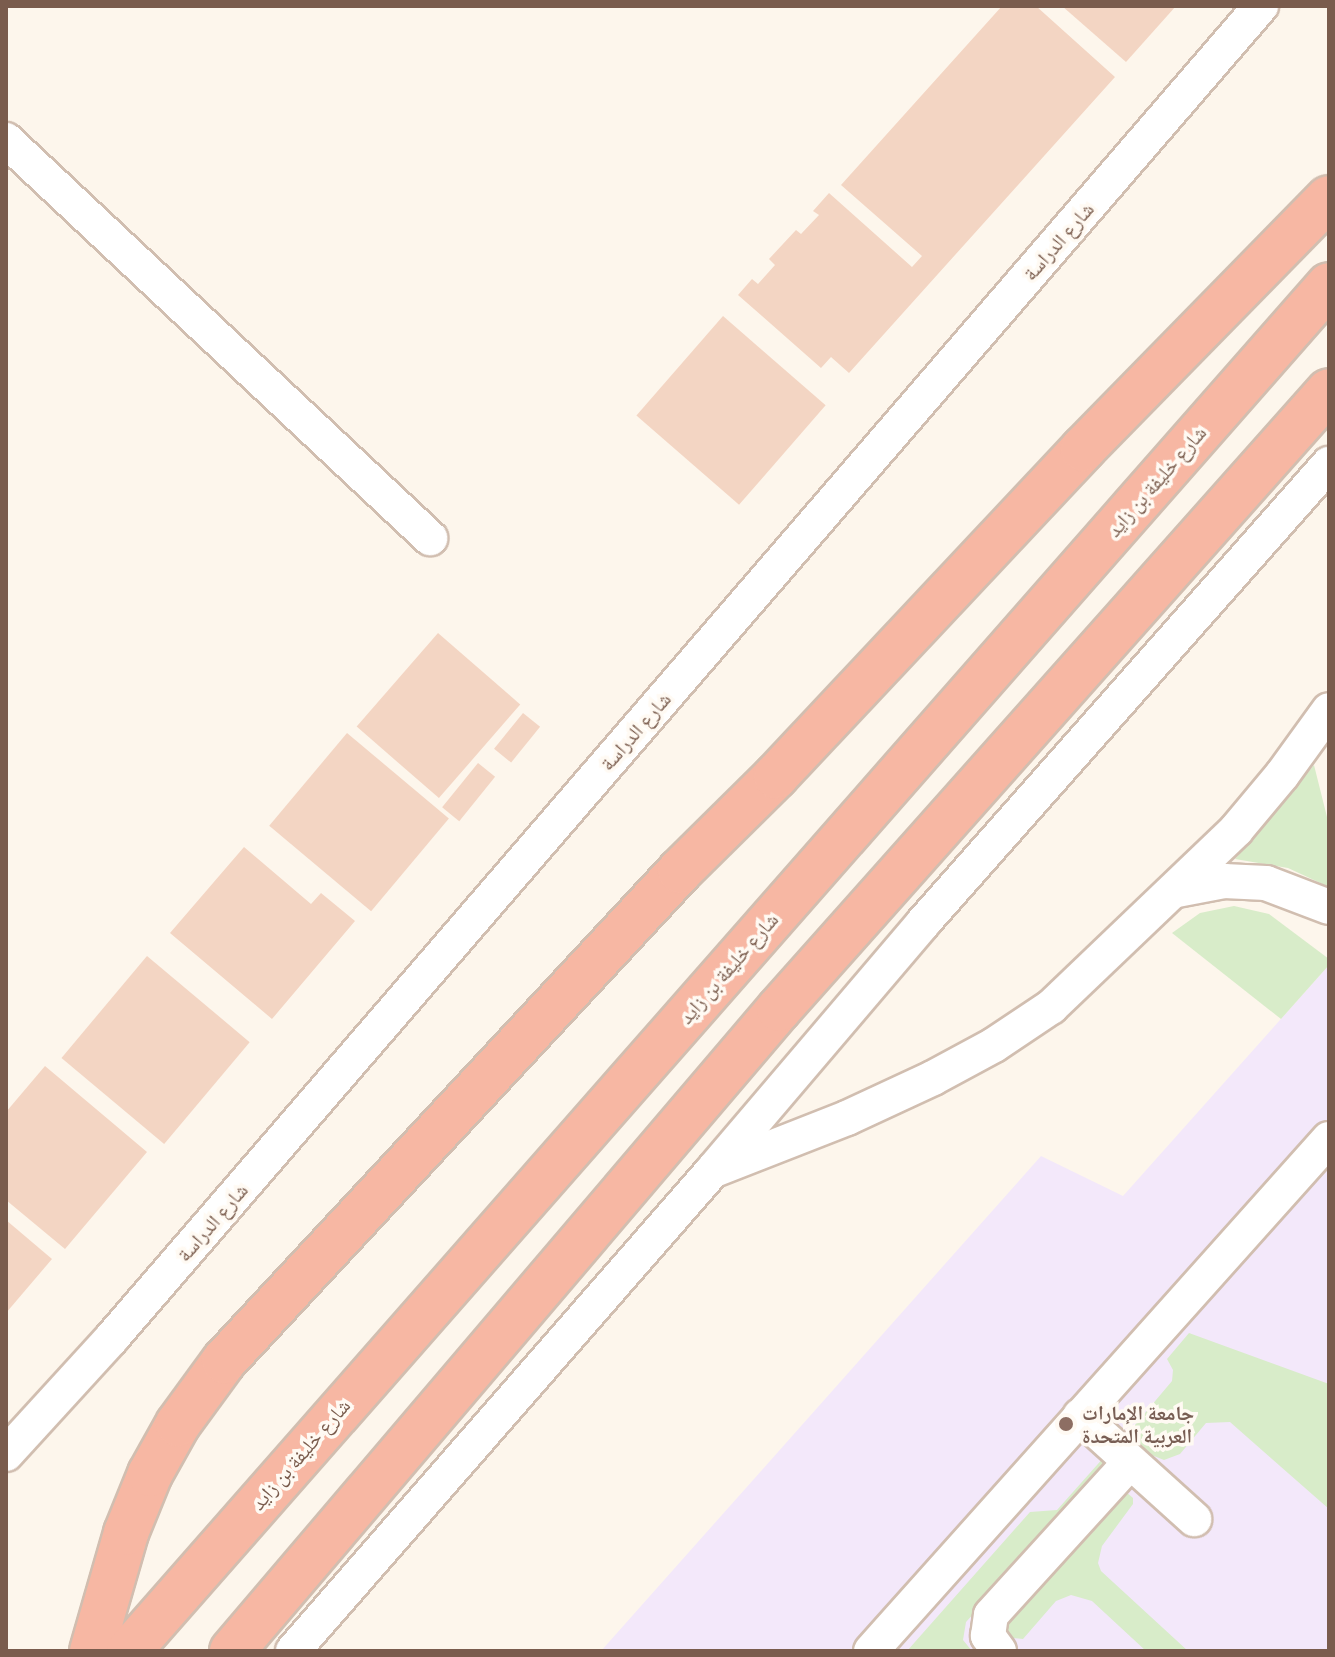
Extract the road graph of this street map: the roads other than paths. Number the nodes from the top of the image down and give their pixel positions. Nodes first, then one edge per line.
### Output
1 (1261, 6) edge
2 (6, 140) edge
3 (1329, 198) edge
4 (1329, 285) edge
5 (1329, 391) edge
6 (1329, 464) edge
7 (430, 538) dead end
8 (1329, 710) edge
9 (1177, 890) junction
10 (1329, 907) edge
11 (1329, 1139) edge
12 (713, 1170) junction
13 (1080, 1416) junction
14 (6, 1454) edge
15 (1130, 1462) junction
16 (1194, 1519) dead end
17 (294, 1650) edge
18 (92, 1651) edge
19 (129, 1651) edge
20 (232, 1651) edge
21 (871, 1651) edge
22 (999, 1651) edge

1 - 14 street, شارع الدراسة
2 - 7 street
3 - 18 highway
4 - 19 highway, شارع خليفة بن زايد
5 - 20 highway
6 - 12 street
8 - 9 street
9 - 10 street
9 - 12 street
11 - 13 street
12 - 17 street
13 - 15 street
13 - 21 street
15 - 16 street
15 - 22 street

